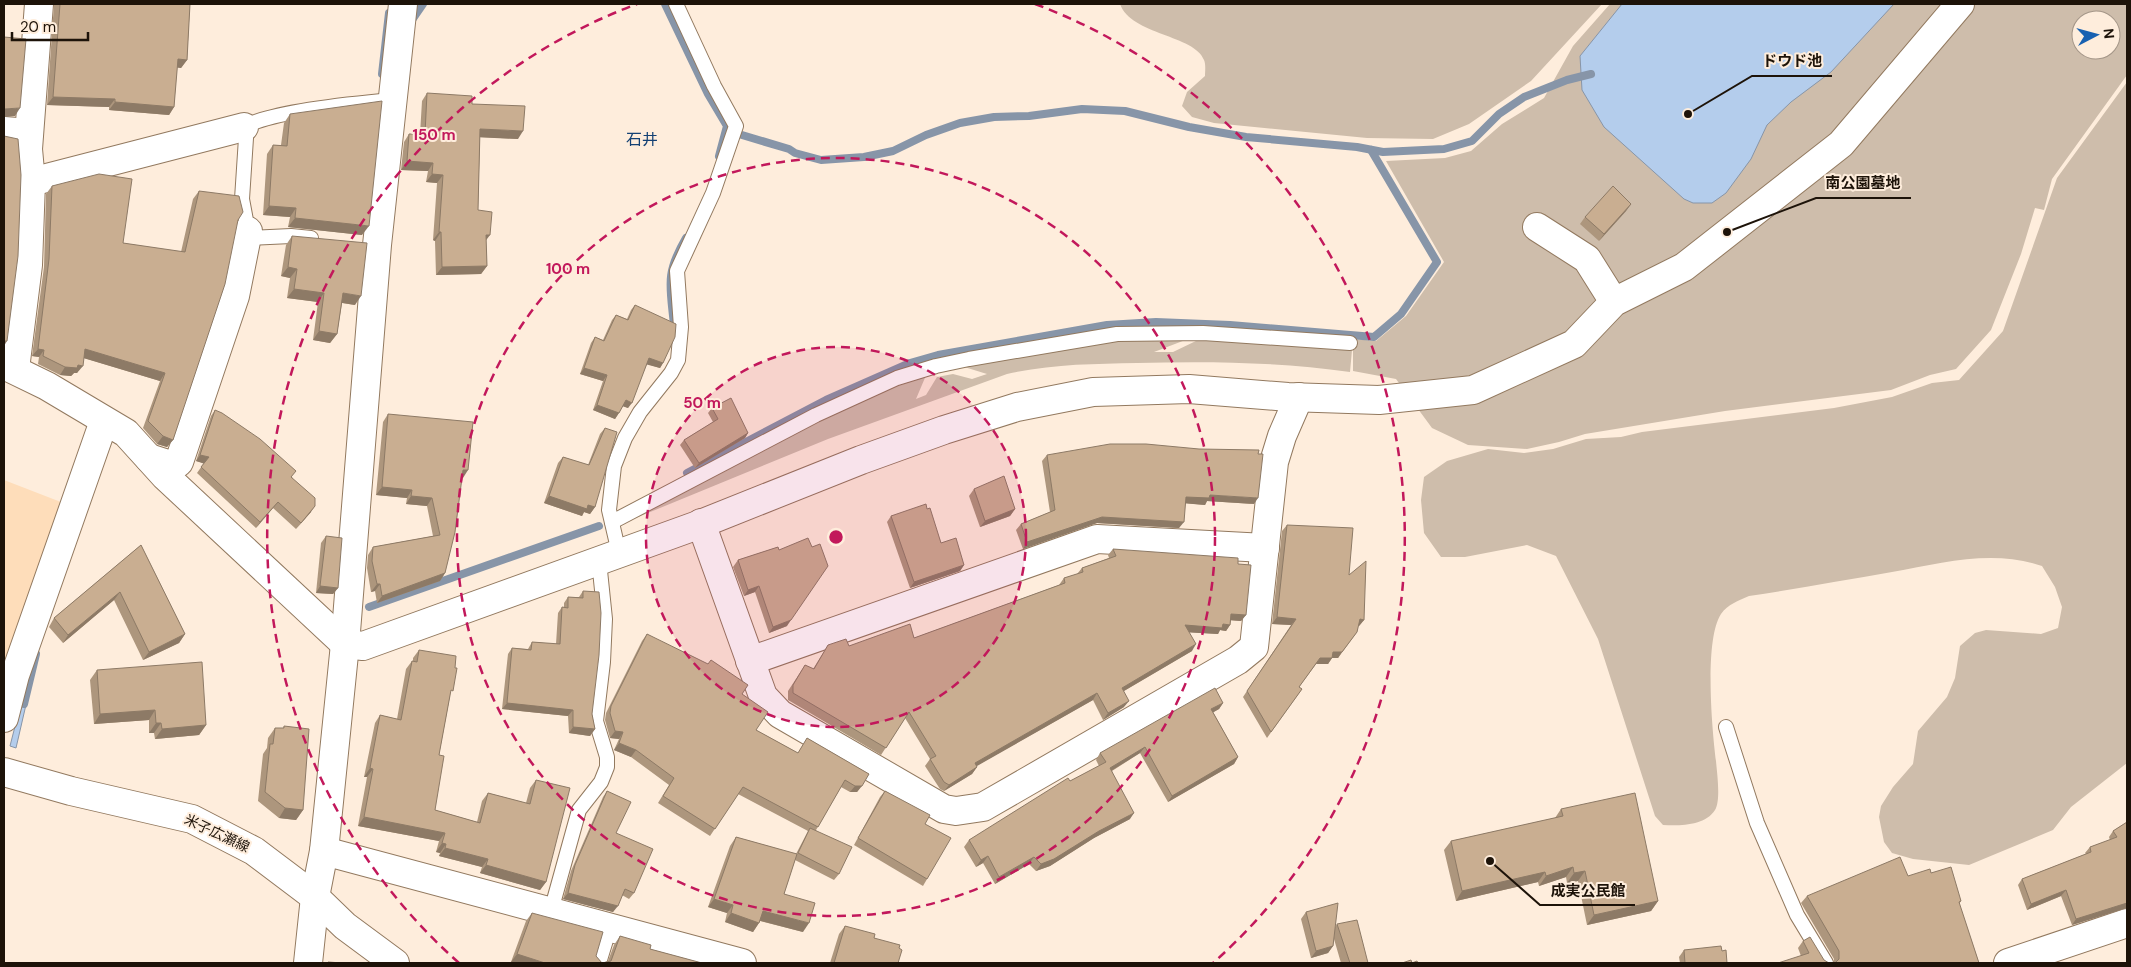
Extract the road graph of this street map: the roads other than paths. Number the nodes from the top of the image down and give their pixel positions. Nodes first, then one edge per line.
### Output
1 (39, 4) edge
2 (403, 4) edge
3 (676, 4) edge
4 (1960, 4) edge
5 (394, 100) junction
6 (244, 127) junction
7 (16, 132) edge
8 (31, 182) junction
9 (1537, 227) dead end
10 (247, 235) junction
11 (329, 240) edge
12 (1614, 302) junction
13 (1350, 343) dead end
14 (9, 367) edge
15 (1299, 397) junction
16 (104, 421) junction
17 (149, 458) junction
18 (612, 522) junction
19 (701, 523) junction
20 (1265, 548) junction
21 (609, 557) junction
22 (345, 644) junction
23 (750, 661) junction
24 (4, 718) edge
25 (1726, 727) dead end
26 (4, 772) edge
27 (324, 851) junction
28 (315, 897) junction
29 (551, 911) junction
30 (2127, 924) edge
31 (610, 927) junction
32 (308, 963) edge
33 (395, 963) edge
34 (599, 963) edge
35 (742, 963) edge
36 (1826, 963) edge
37 (2008, 963) edge

1 - 7 street
2 - 5 street
3 - 18 lane
4 - 12 street
5 - 6 lane
5 - 22 street
6 - 8 street
6 - 10 lane
7 - 8 street
8 - 14 street
9 - 12 street
10 - 11 lane
10 - 17 street
12 - 15 street
13 - 18 lane
14 - 16 street
15 - 19 street
15 - 20 street
16 - 17 street
16 - 24 street
17 - 22 street
18 - 21 lane
19 - 21 street
19 - 23 street
20 - 23 street
20 - 23 street
21 - 22 street
21 - 29 lane
22 - 27 street
25 - 36 lane
26 - 28 street, 米子広瀬線
27 - 28 street
27 - 29 street
28 - 32 street
28 - 33 street, 米子広瀬線
29 - 31 street
30 - 37 street
31 - 34 lane
31 - 35 street

